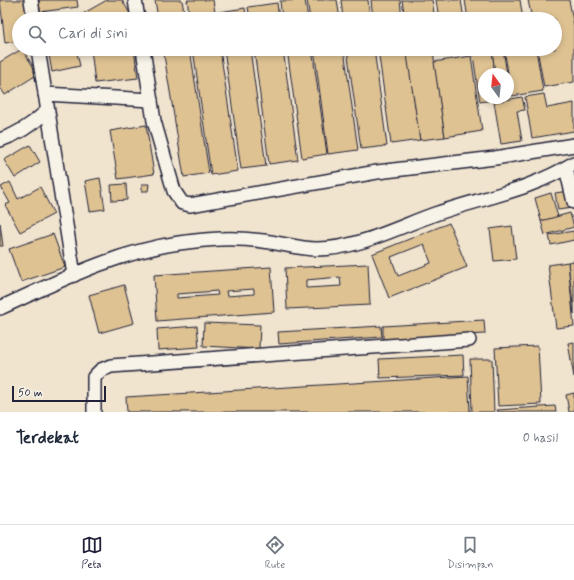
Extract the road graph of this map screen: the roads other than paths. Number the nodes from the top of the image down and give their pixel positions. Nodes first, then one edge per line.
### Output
1 (31, 0) edge
2 (135, 0) edge
3 (33, 12) edge
4 (137, 12) edge
5 (39, 56) edge
6 (144, 56) edge
7 (44, 94) junction
8 (151, 100) junction
9 (47, 111) junction
10 (0, 140) edge
11 (574, 145) edge
12 (570, 165) edge
13 (574, 202) edge
14 (74, 275) junction
15 (0, 308) edge
16 (470, 340) dead end
17 (94, 412) edge

1 - 3 street
2 - 4 street
5 - 7 street
6 - 8 street
7 - 8 street
7 - 9 street
8 - 11 street
9 - 10 street
9 - 14 street
12 - 13 street
12 - 14 street
14 - 15 street
16 - 17 street

